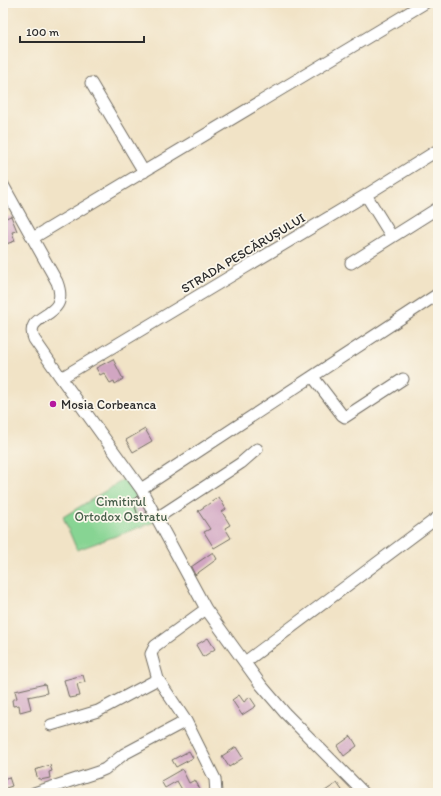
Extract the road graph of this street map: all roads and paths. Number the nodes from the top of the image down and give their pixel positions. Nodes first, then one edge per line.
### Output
1 (425, 3) edge
2 (91, 82) dead end
3 (438, 150) edge
4 (144, 172) junction
5 (4, 189) edge
6 (366, 195) junction
7 (438, 208) edge
8 (392, 237) junction
9 (33, 238) junction
10 (351, 263) dead end
11 (438, 294) edge
12 (313, 377) junction
13 (61, 378) junction
14 (403, 379) dead end
15 (257, 449) dead end
16 (141, 489) junction
17 (157, 518) junction
18 (437, 518) dead end
19 (206, 609) junction
20 (245, 662) junction
21 (158, 679) junction
22 (186, 721) junction
23 (50, 724) dead end
24 (34, 793) edge
25 (216, 793) edge
26 (364, 793) edge

1 - 4 street
2 - 4 street
3 - 6 street, STRADA PESCĂRUȘULUI
4 - 9 street
5 - 9 street
6 - 8 street
6 - 13 street, STRADA PESCĂRUȘULUI
7 - 8 street
8 - 10 street
9 - 13 street
11 - 12 street
12 - 14 street
12 - 16 street
13 - 16 street
15 - 17 street
16 - 17 street
17 - 19 street
18 - 20 street
19 - 20 street
19 - 21 street
20 - 26 street
21 - 22 street
21 - 23 street
22 - 24 street
22 - 25 street

